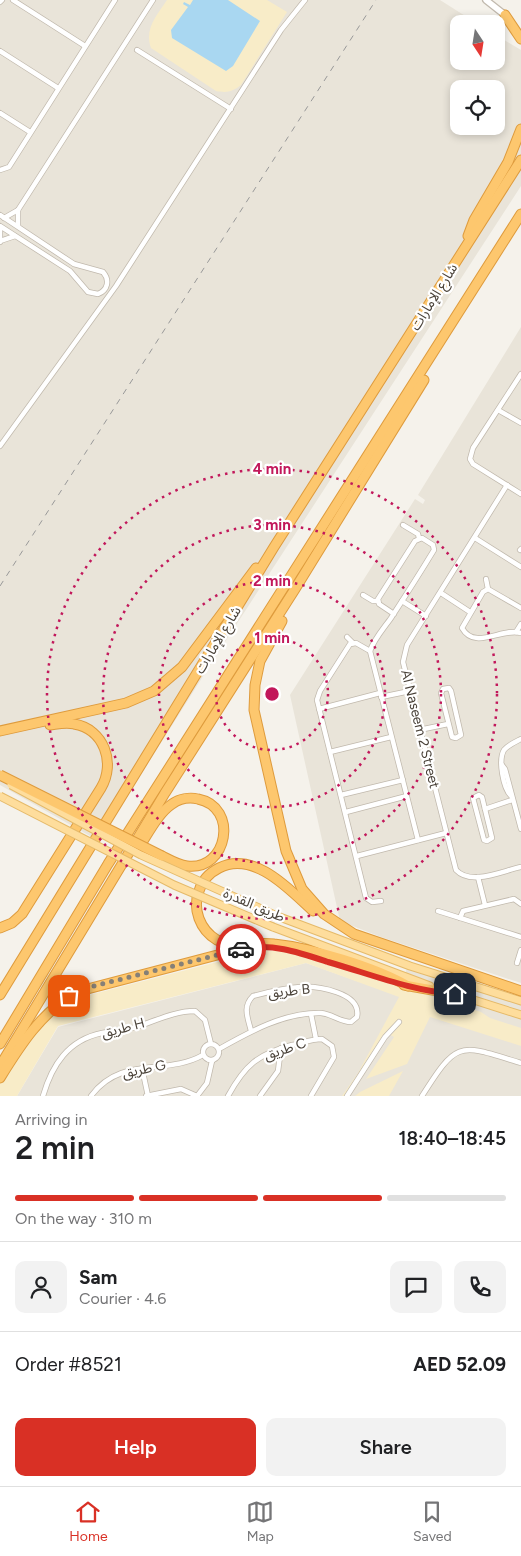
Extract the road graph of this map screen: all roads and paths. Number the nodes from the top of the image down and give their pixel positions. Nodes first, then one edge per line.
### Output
1 (12, 0) edge
2 (114, 0) edge
3 (153, 0) edge
4 (305, 0) edge
5 (486, 0) edge
6 (504, 15) edge
7 (505, 16) edge
8 (521, 38) edge
9 (85, 46) junction
10 (138, 50) dead end
11 (0, 51) edge
12 (58, 88) junction
13 (231, 108) junction
14 (0, 113) edge
15 (521, 129) edge
16 (30, 132) junction
17 (521, 160) edge
18 (0, 170) edge
19 (18, 210) junction
20 (521, 214) edge
21 (2, 216) edge
22 (19, 227) junction
23 (0, 228) edge
24 (15, 236) junction
25 (0, 241) edge
26 (468, 244) junction
27 (500, 247) junction
28 (521, 374) edge
29 (498, 410) junction
30 (521, 423) edge
31 (394, 428) junction
32 (0, 446) edge
33 (507, 485) junction
34 (521, 494) edge
35 (403, 525) dead end
36 (419, 538) junction
37 (475, 538) junction
38 (274, 547) junction
39 (520, 566) edge
40 (486, 579) dead end
41 (488, 589) junction
42 (441, 593) junction
43 (363, 595) dead end
44 (378, 601) junction
45 (402, 601) junction
46 (521, 608) edge
47 (470, 612) junction
48 (394, 614) junction
49 (426, 616) junction
50 (521, 624) edge
51 (519, 633) edge
52 (347, 637) dead end
53 (353, 643) junction
54 (370, 651) junction
55 (410, 691) junction
56 (381, 695) junction
57 (319, 708) junction
58 (448, 724) junction
59 (5, 730) edge
60 (419, 730) junction
61 (391, 737) junction
62 (521, 739) edge
63 (330, 752) junction
64 (0, 774) edge
65 (0, 778) edge
66 (403, 780) junction
67 (341, 795) junction
68 (0, 796) edge
69 (407, 796) junction
70 (512, 798) junction
71 (521, 806) edge
72 (515, 807) junction
73 (485, 809) junction
74 (346, 812) junction
75 (521, 829) edge
76 (446, 833) junction
77 (418, 840) junction
78 (357, 856) junction
79 (521, 867) edge
80 (478, 877) junction
81 (382, 901) dead end
82 (521, 904) edge
83 (485, 905) junction
84 (438, 911) dead end
85 (460, 918) junction
86 (0, 928) edge
87 (521, 937) edge
88 (74, 942) junction
89 (521, 950) edge
90 (422, 959) junction
91 (517, 963) dead end
92 (408, 986) junction
93 (521, 991) edge
94 (455, 994) junction
95 (0, 995) edge
96 (521, 1001) edge
97 (311, 1014) junction
98 (521, 1015) edge
99 (399, 1022) dead end
100 (251, 1031) junction
101 (316, 1039) junction
102 (0, 1044) edge
103 (211, 1044) junction
104 (281, 1048) junction
105 (219, 1049) junction
106 (203, 1055) junction
107 (212, 1061) junction
108 (521, 1063) edge
109 (0, 1066) edge
110 (142, 1068) junction
111 (0, 1078) edge
112 (43, 1096) edge
113 (91, 1096) edge
114 (147, 1096) edge
115 (197, 1096) edge
116 (228, 1096) edge
117 (260, 1096) edge
118 (311, 1096) edge
119 (347, 1096) edge
120 (422, 1096) edge

1 - 9 street
2 - 9 street
3 - 19 street
4 - 13 street
5 - 6 street
7 - 8 highway
9 - 12 street
10 - 13 street
11 - 12 street
12 - 16 street
13 - 32 street
14 - 16 street
15 - 26 highway
16 - 18 street
17 - 26 highway, شارع الإمارات
19 - 21 street
19 - 22 street
20 - 27 highway, شارع الإمارات
21 - 22 street
22 - 24 street
23 - 24 street
23 - 25 street
24 - 25 street
26 - 38 highway, شارع الإمارات
27 - 31 highway
27 - 102 highway, شارع الإمارات
28 - 29 street
29 - 30 street
29 - 33 street
31 - 88 highway
31 - 90 highway
33 - 34 street
33 - 37 street, Al Naseem 2 Street
35 - 36 street
36 - 44 street
36 - 45 street
37 - 39 street
37 - 42 street, Al Naseem 2 Street
38 - 59 highway
38 - 95 highway, شارع الإمارات
40 - 41 street
41 - 46 street
41 - 47 street
42 - 47 street
42 - 49 street, Al Naseem 2 Street
43 - 44 street
44 - 48 street
45 - 48 street
45 - 49 street
47 - 51 street
48 - 54 street
49 - 55 street, Al Naseem 2 Street
50 - 51 street
52 - 53 street
53 - 54 street
53 - 57 street
54 - 56 street
55 - 56 street
55 - 60 street, Al Naseem 2 Street
56 - 57 street
56 - 61 street
57 - 63 street
58 - 58 street
58 - 60 street
59 - 86 highway
60 - 76 street, Al Naseem 2 Street
61 - 63 street
61 - 66 street
62 - 70 street
63 - 67 street
64 - 88 highway, bridge
65 - 96 main road, طريق القدرة, bridge
66 - 67 street
66 - 69 street
67 - 74 street
68 - 94 main road, طريق القدرة, bridge
69 - 74 street
69 - 77 street
70 - 72 street
70 - 73 street
71 - 72 street
72 - 75 street
73 - 73 street
74 - 78 street
76 - 77 street
76 - 80 street, Al Naseem 2 Street
77 - 78 street
78 - 81 street
79 - 80 street
80 - 83 street
82 - 83 street
83 - 85 street
84 - 85 street
85 - 87 street
88 - 109 highway
89 - 91 street
90 - 92 highway
90 - 93 highway
92 - 94 highway
92 - 111 highway
94 - 98 main road, طريق القدرة
97 - 100 street, طريق B
97 - 100 street, طريق B
97 - 101 street
99 - 119 street
100 - 105 street, طريق B
101 - 104 street, طريق C
101 - 118 street, طريق C
103 - 105 street
103 - 106 street
103 - 112 street, طريق H
104 - 116 street, طريق C
104 - 117 street
105 - 107 street
106 - 107 street
106 - 110 street, طريق G
107 - 115 street
108 - 120 street
110 - 113 street, طريق G
110 - 114 street
114 - 115 street

